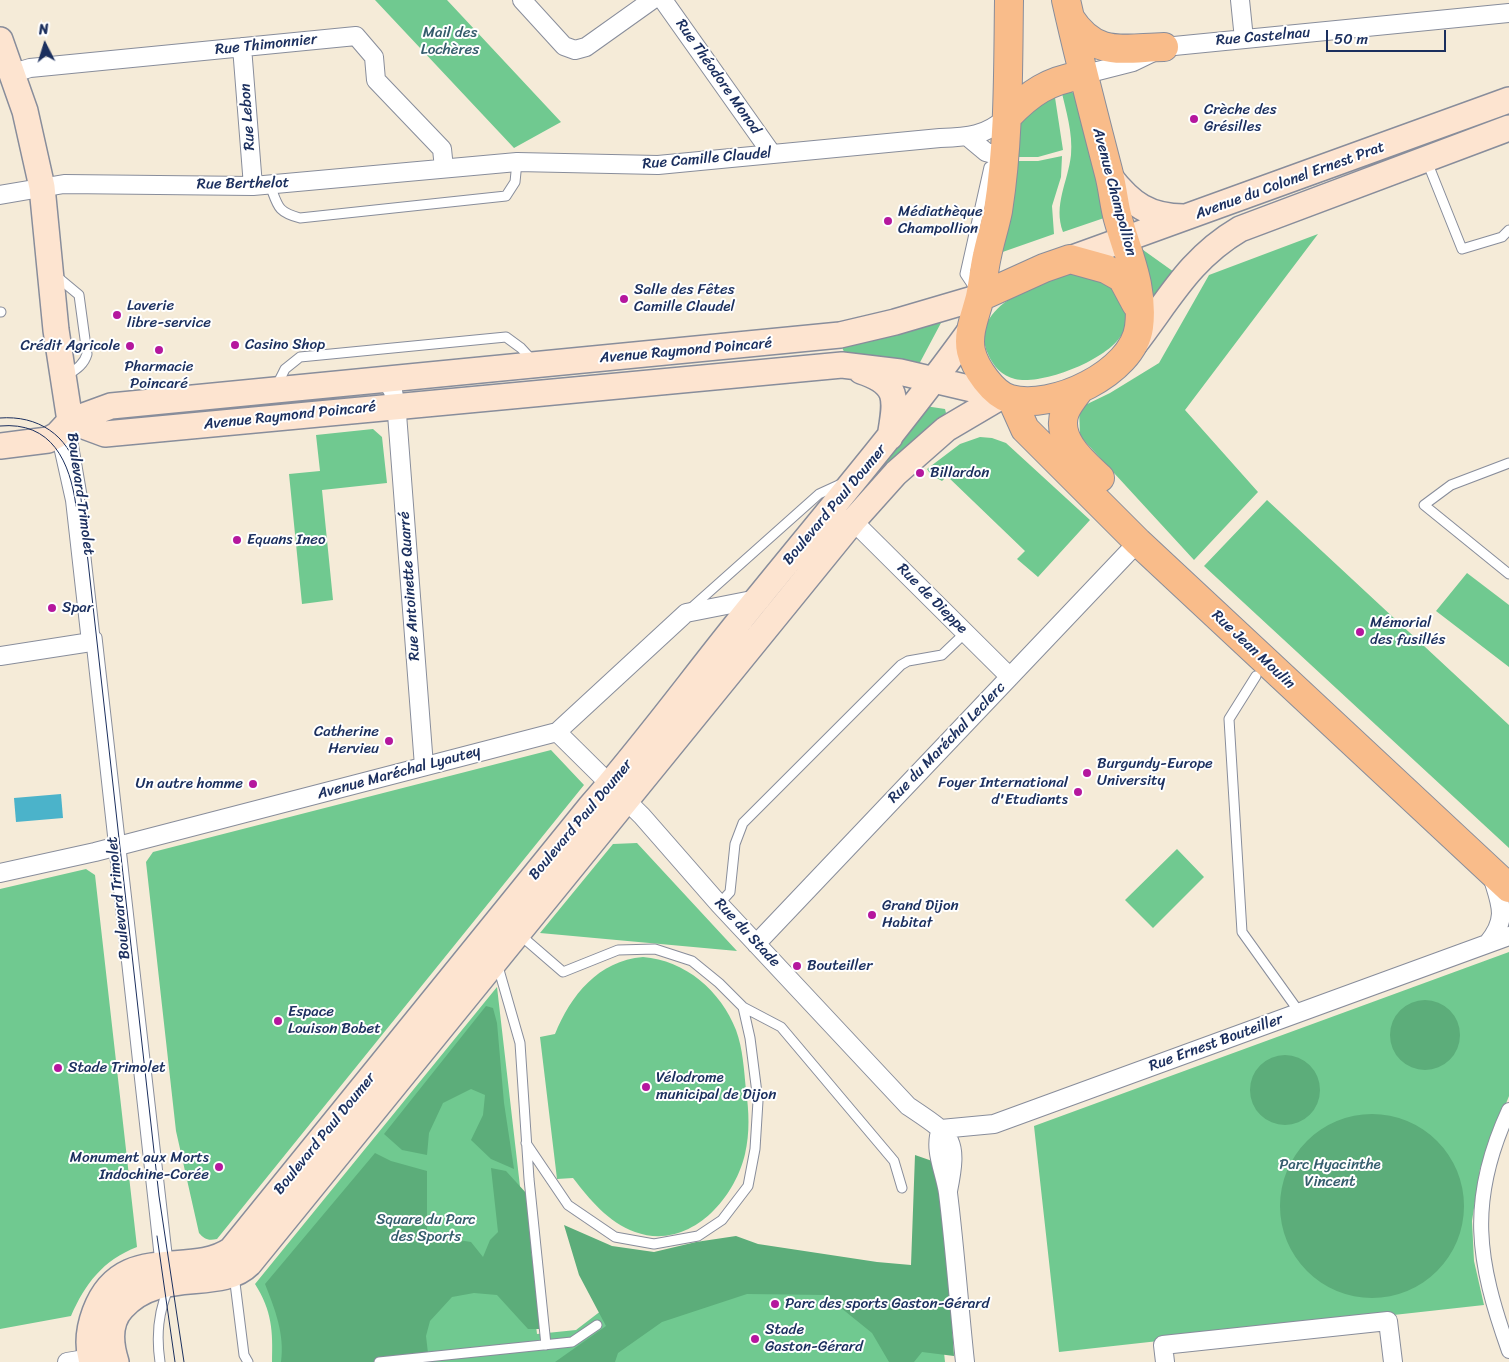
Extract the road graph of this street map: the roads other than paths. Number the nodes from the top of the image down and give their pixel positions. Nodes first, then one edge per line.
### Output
1 (522, 0) edge
2 (652, 0) edge
3 (664, 0) edge
4 (1009, 0) edge
5 (1240, 0) edge
6 (1068, 9) edge
7 (1509, 13) edge
8 (1244, 38) junction
9 (0, 40) edge
10 (242, 47) junction
11 (1164, 47) junction
12 (13, 73) junction
13 (1082, 75) junction
14 (1509, 100) edge
15 (1007, 117) junction
16 (1509, 128) edge
17 (968, 137) junction
18 (772, 154) junction
19 (1004, 158) junction
20 (1426, 159) junction
21 (517, 162) junction
22 (444, 168) junction
23 (1110, 177) junction
24 (261, 186) junction
25 (42, 187) junction
26 (0, 195) edge
27 (1192, 216) junction
28 (1509, 230) edge
29 (1125, 239) junction
30 (1070, 259) junction
31 (980, 297) junction
32 (1139, 310) junction
33 (972, 328) junction
34 (1124, 359) junction
35 (536, 365) junction
36 (842, 365) junction
37 (386, 380) junction
38 (934, 381) junction
39 (275, 389) junction
40 (1080, 389) junction
41 (1007, 398) junction
42 (178, 400) junction
43 (396, 406) junction
44 (70, 421) junction
45 (184, 426) junction
46 (890, 438) junction
47 (0, 446) edge
48 (1509, 463) edge
49 (861, 474) junction
50 (853, 521) junction
51 (1138, 542) junction
52 (1509, 574) edge
53 (757, 598) junction
54 (686, 613) junction
55 (965, 632) junction
56 (91, 642) junction
57 (0, 656) edge
58 (1256, 676) dead end
59 (1010, 677) junction
60 (557, 732) junction
61 (424, 766) junction
62 (618, 793) junction
63 (117, 846) junction
64 (0, 873) edge
65 (1503, 875) edge
66 (719, 904) junction
67 (519, 934) junction
68 (1509, 936) edge
69 (1488, 943) junction
70 (756, 944) junction
71 (496, 961) junction
72 (743, 1007) junction
73 (1300, 1012) junction
74 (1509, 1110) edge
75 (941, 1129) junction
76 (526, 1142) junction
77 (902, 1188) dead end
78 (233, 1262) junction
79 (167, 1270) junction
80 (597, 1325) dead end
81 (546, 1345) junction
82 (1509, 1351) edge
83 (1164, 1353) edge
84 (475, 1357) edge
85 (91, 1360) edge
86 (67, 1362) edge
87 (116, 1362) edge
88 (160, 1362) edge
89 (248, 1362) edge
90 (379, 1362) edge
91 (965, 1362) edge
92 (1393, 1362) edge

1 - 2 street
3 - 18 street, Rue Théodore Monod
4 - 15 main road
5 - 8 street
6 - 11 main road
6 - 13 main road, Avenue Champollion
7 - 8 street, Rue Castelnau
8 - 11 street, Rue Castelnau
9 - 12 main road
10 - 12 street, Rue Thimonnier
10 - 22 street, Rue Thimonnier
10 - 24 street, Rue Lebon
11 - 13 street, Rue Castelnau
12 - 25 main road
13 - 15 main road
13 - 23 main road, Avenue Champollion
14 - 27 main road, Avenue du Colonel Ernest Prat
15 - 17 street, Rue Camille Claudel
15 - 19 main road
16 - 20 main road, Avenue du Colonel Ernest Prat
17 - 18 street, Rue Camille Claudel
17 - 19 street
18 - 21 street, Rue Camille Claudel
19 - 31 main road
20 - 28 lane
20 - 34 main road, Avenue du Colonel Ernest Prat
21 - 22 street, Rue Camille Claudel
21 - 24 lane
22 - 24 street, Rue Berthelot
23 - 27 main road
23 - 29 main road, Avenue Champollion
24 - 25 street, Rue Berthelot
25 - 26 street, Rue Berthelot
25 - 44 main road
27 - 29 main road, Avenue du Colonel Ernest Prat
29 - 30 main road, Avenue du Colonel Ernest Prat
29 - 32 main road, Avenue Champollion
30 - 31 main road
30 - 32 main road
31 - 33 main road
31 - 35 main road, Avenue Raymond Poincaré
32 - 34 main road
33 - 38 main road, Boulevard Paul Doumer
33 - 41 main road
34 - 40 main road
35 - 37 main road, Avenue Raymond Poincaré
35 - 39 lane
36 - 38 main road, Avenue Raymond Poincaré
36 - 43 main road, Avenue Raymond Poincaré
36 - 46 main road, Avenue Raymond Poincaré
37 - 39 main road, Avenue Raymond Poincaré
37 - 43 street, Avenue Raymond Poincaré
38 - 41 main road, Avenue Raymond Poincaré
38 - 46 main road, Boulevard Paul Doumer
39 - 42 main road, Avenue Raymond Poincaré
40 - 41 main road
40 - 65 main road, Rue Jean Moulin
41 - 50 main road, Boulevard Paul Doumer
41 - 51 main road, Rue Jean Moulin
42 - 44 main road, Avenue Raymond Poincaré
42 - 45 street, Avenue Raymond Poincaré
43 - 45 main road, Avenue Raymond Poincaré
43 - 61 street, Rue Antoinette Quarré
44 - 45 main road, Avenue Raymond Poincaré
44 - 47 main road, Avenue Raymond Poincaré
44 - 56 street, Boulevard Trimolet
44 - 63 lane, Boulevard Trimolet
46 - 49 main road, Boulevard Paul Doumer
48 - 52 lane
49 - 53 main road, Boulevard Paul Doumer
49 - 54 lane
50 - 55 street, Rue de Dieppe
50 - 62 main road, Boulevard Paul Doumer
51 - 59 street, Rue du Maréchal Leclerc
51 - 65 main road, Rue Jean Moulin
53 - 54 street
53 - 62 main road, Boulevard Paul Doumer
54 - 60 street, Avenue Maréchal Lyautey
55 - 59 street, Rue de Dieppe
55 - 66 lane
56 - 57 street
56 - 63 lane, Boulevard Trimolet
58 - 73 lane
59 - 70 street, Rue du Maréchal Leclerc
60 - 61 street, Avenue Maréchal Lyautey
60 - 62 street, Rue du Stade
61 - 63 street, Avenue Maréchal Lyautey
62 - 66 street, Rue du Stade
62 - 67 main road, Boulevard Paul Doumer
62 - 78 main road, Boulevard Paul Doumer
63 - 64 street, Avenue Maréchal Lyautey
63 - 79 lane, Boulevard Trimolet
65 - 69 street
66 - 70 street, Rue du Stade
67 - 71 main road, Boulevard Paul Doumer
67 - 72 lane
68 - 69 street, Rue Ernest Bouteiller
69 - 73 street, Rue Ernest Bouteiller
70 - 75 street, Rue du Stade
71 - 76 lane
71 - 78 main road, Boulevard Paul Doumer
72 - 76 lane
72 - 77 lane
73 - 75 street, Rue Ernest Bouteiller
74 - 82 street
75 - 91 street, Rue du Stade
76 - 81 lane
78 - 79 main road, Boulevard Paul Doumer
78 - 89 lane
79 - 85 main road
79 - 87 main road
79 - 88 lane
80 - 81 lane
81 - 84 lane
83 - 92 street
84 - 90 lane
85 - 86 street

